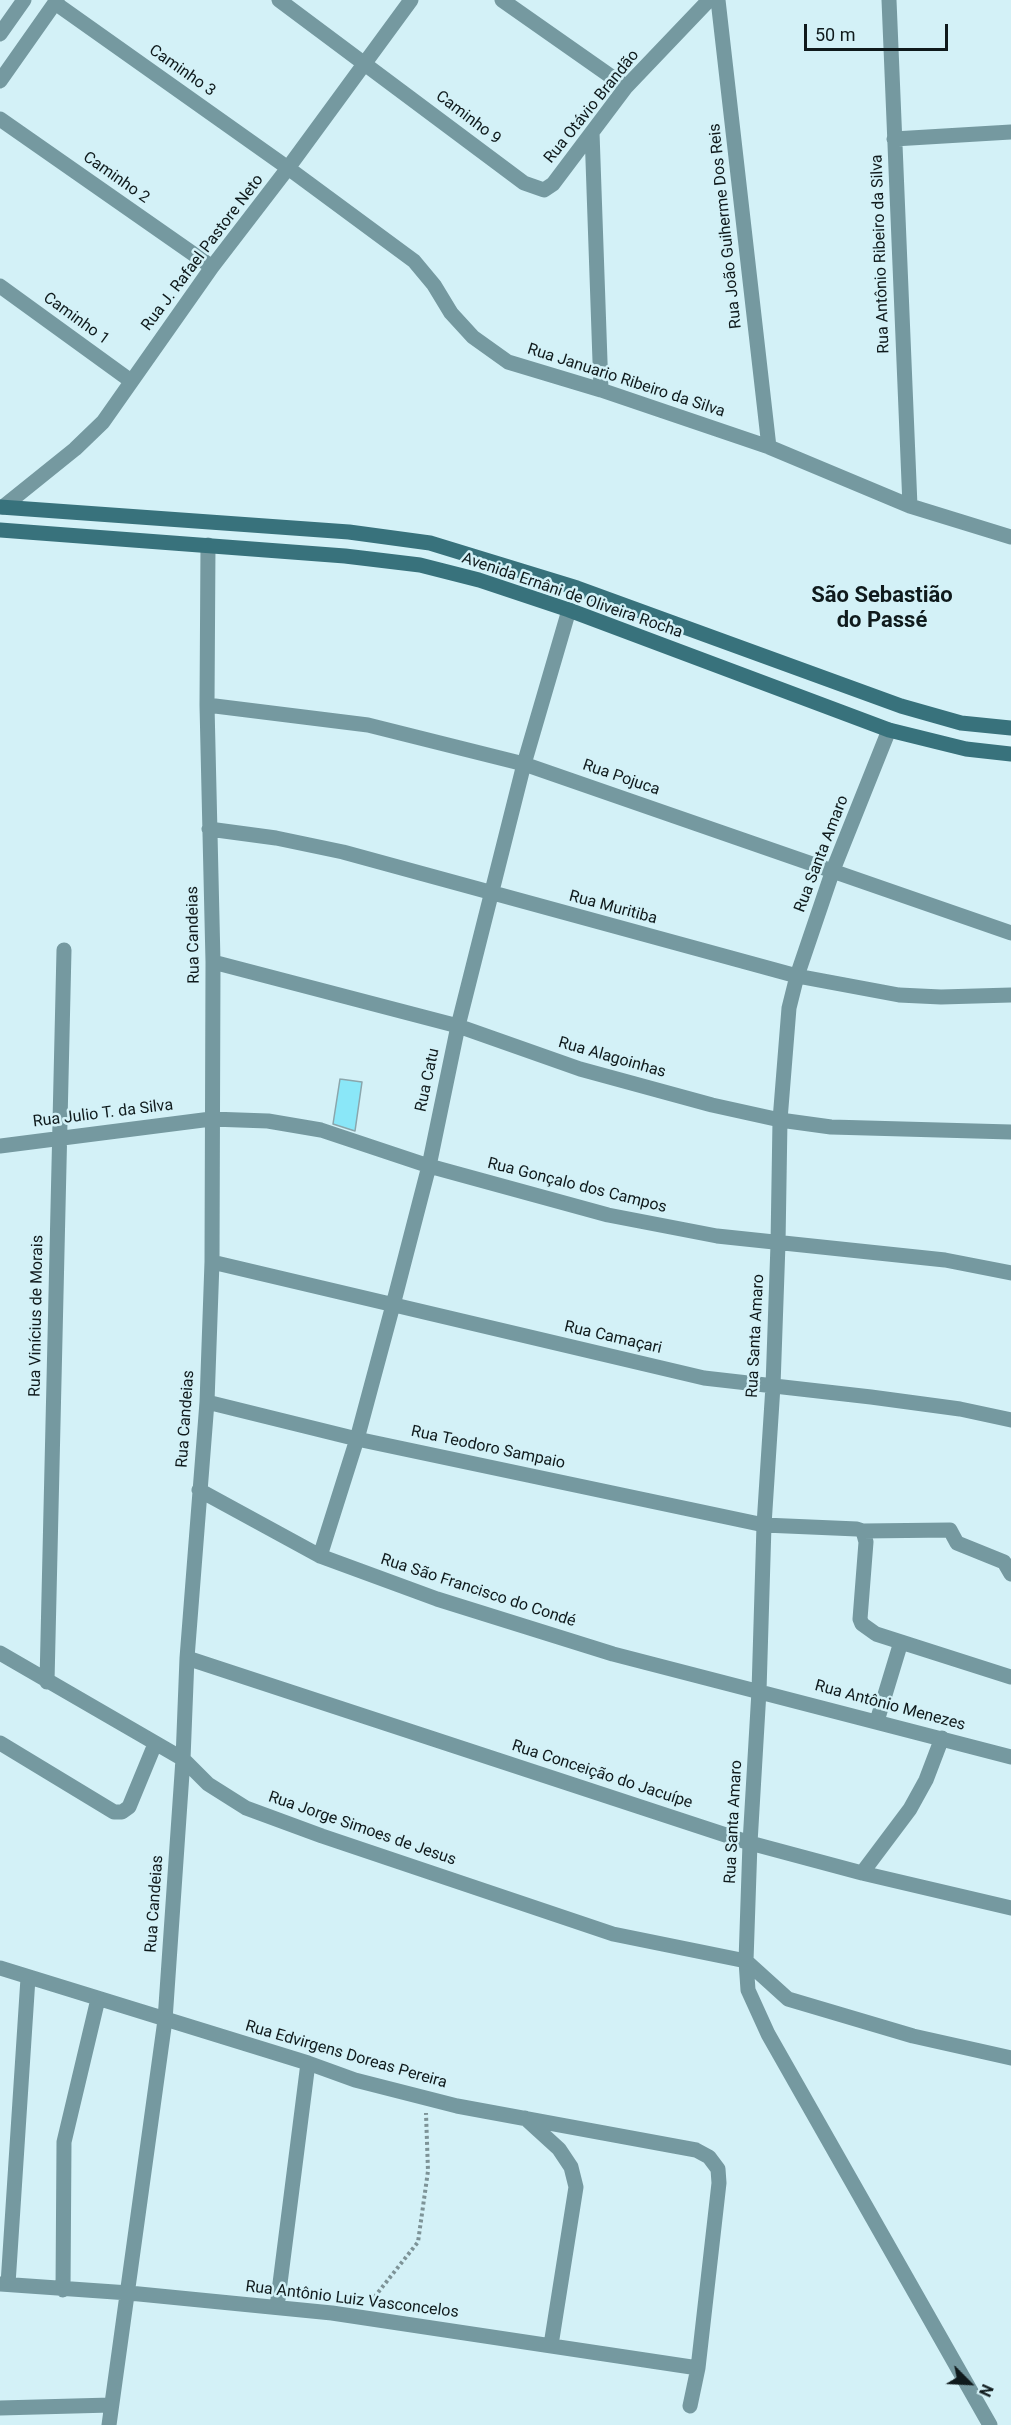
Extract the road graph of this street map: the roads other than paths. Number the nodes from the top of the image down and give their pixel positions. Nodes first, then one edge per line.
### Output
1 (24, 0) edge
2 (279, 0) edge
3 (411, 0) edge
4 (502, 0) edge
5 (709, 0) edge
6 (718, 0) edge
7 (889, 0) edge
8 (56, 2) edge
9 (0, 34) edge
10 (365, 64) junction
11 (0, 81) edge
12 (626, 87) junction
13 (0, 119) edge
14 (592, 132) junction
15 (1011, 132) edge
16 (894, 139) junction
17 (288, 168) junction
18 (553, 184) joint
19 (212, 267) junction
20 (0, 286) edge
21 (130, 381) junction
22 (601, 390) junction
23 (769, 447) junction
24 (910, 506) junction
25 (1, 507) edge
26 (0, 530) edge
27 (1011, 537) edge
28 (208, 545) junction
29 (569, 610) junction
30 (207, 705) junction
31 (1011, 728) edge
32 (889, 730) junction
33 (1011, 754) edge
34 (524, 764) junction
35 (209, 829) junction
36 (833, 870) junction
37 (491, 894) junction
38 (1011, 933) edge
39 (64, 950) dead end
40 (213, 963) junction
41 (797, 976) junction
42 (1011, 995) edge
43 (458, 1026) junction
44 (211, 1119) junction
45 (780, 1120) junction
46 (1011, 1132) edge
47 (60, 1137) junction
48 (0, 1146) edge
49 (429, 1166) junction
50 (778, 1244) junction
51 (212, 1262) junction
52 (1011, 1274) edge
53 (393, 1305) junction
54 (772, 1386) junction
55 (207, 1402) junction
56 (1011, 1420) edge
57 (357, 1439) junction
58 (199, 1490) junction
59 (764, 1525) junction
60 (862, 1532) junction
61 (320, 1556) junction
62 (1011, 1574) edge
63 (901, 1642) junction
64 (0, 1653) edge
65 (187, 1658) junction
66 (1011, 1677) edge
67 (47, 1682) junction
68 (759, 1691) junction
69 (877, 1721) junction
70 (942, 1738) junction
71 (0, 1743) edge
72 (155, 1744) junction
73 (1011, 1757) edge
74 (183, 1759) junction
75 (750, 1843) junction
76 (862, 1873) junction
77 (1011, 1908) edge
78 (746, 1961) junction
79 (0, 1968) edge
80 (28, 1978) junction
81 (98, 2000) junction
82 (165, 2020) junction
83 (1011, 2058) edge
84 (308, 2063) junction
85 (525, 2118) junction
86 (4, 2284) edge
87 (63, 2290) junction
88 (129, 2293) junction
89 (277, 2307) junction
90 (550, 2345) junction
91 (698, 2368) junction
92 (111, 2405) junction
93 (690, 2406) dead end
94 (0, 2408) edge
95 (109, 2425) edge
96 (990, 2425) edge

1 - 9 street
2 - 10 street
3 - 10 street, Rua J. Rafael Pastore Neto
4 - 12 street
5 - 12 street, Rua Otávio Brandão
6 - 23 street, Rua João Guiherme Dos Reis
7 - 16 street, Rua Antônio Ribeiro da Silva
8 - 11 street
8 - 17 street, Caminho 3
10 - 17 street, Rua J. Rafael Pastore Neto
10 - 18 street, Caminho 9
12 - 14 street, Rua Otávio Brandão
13 - 19 street, Caminho 2
14 - 18 street, Rua Otávio Brandão
14 - 22 street
15 - 16 street
16 - 24 street, Rua Antônio Ribeiro da Silva
17 - 19 street, Rua J. Rafael Pastore Neto
17 - 22 street, Rua Januario Ribeiro da Silva
19 - 21 street, Rua J. Rafael Pastore Neto
20 - 21 street, Caminho 1
21 - 25 street, Rua J. Rafael Pastore Neto
22 - 23 street, Rua Januario Ribeiro da Silva
23 - 24 street, Rua Januario Ribeiro da Silva
24 - 27 street, Rua Januario Ribeiro da Silva
25 - 31 main road, Avenida Ernâni de Oliveira Rocha
26 - 28 main road, Avenida Ernâni de Oliveira Rocha
28 - 29 main road, Avenida Ernâni de Oliveira Rocha
28 - 30 street, Rua Candeias
29 - 32 main road, Avenida Ernâni de Oliveira Rocha
29 - 34 street, Rua Catu
30 - 34 street, Rua Pojuca
30 - 35 street, Rua Candeias
32 - 33 main road, Avenida Ernâni de Oliveira Rocha
32 - 36 street, Rua Santa Amaro
34 - 36 street, Rua Pojuca
34 - 37 street, Rua Catu
35 - 37 street, Rua Muritiba
35 - 40 street, Rua Candeias
36 - 38 street, Rua Pojuca
36 - 41 street, Rua Santa Amaro
37 - 41 street, Rua Muritiba
37 - 43 street, Rua Catu
39 - 47 street, Rua Vinícius de Morais
40 - 43 street, Rua Alagoinhas
40 - 44 street, Rua Candeias
41 - 42 street, Rua Muritiba
41 - 45 street, Rua Santa Amaro
43 - 45 street, Rua Alagoinhas
43 - 49 street, Rua Catu
44 - 47 street, Rua Julio T. da Silva
44 - 49 street, Rua Gonçalo dos Campos
44 - 51 street, Rua Candeias
45 - 46 street, Rua Alagoinhas
45 - 50 street, Rua Santa Amaro
47 - 48 street, Rua Julio T. da Silva
47 - 67 street, Rua Vinícius de Morais
49 - 50 street, Rua Gonçalo dos Campos
49 - 53 street, Rua Catu
50 - 52 street, Rua Gonçalo dos Campos
50 - 54 street, Rua Santa Amaro
51 - 53 street, Rua Camaçari
51 - 55 street, Rua Candeias
53 - 54 street, Rua Camaçari
53 - 57 street, Rua Catu
54 - 56 street, Rua Camaçari
54 - 59 street, Rua Santa Amaro
55 - 57 street, Rua Teodoro Sampaio
55 - 58 street, Rua Candeias
57 - 59 street, Rua Teodoro Sampaio
57 - 61 street, Rua Catu
58 - 61 street, Rua São Francisco do Condé
58 - 65 street, Rua Candeias
59 - 60 street, Rua Teodoro Sampaio
59 - 68 street, Rua Santa Amaro
60 - 62 street, Rua Teodoro Sampaio
60 - 63 street
61 - 68 street, Rua São Francisco do Condé
63 - 66 street
63 - 69 street
64 - 67 street, Rua Jorge Simoes de Jesus
65 - 74 street, Rua Candeias
65 - 75 street, Rua Conceição do Jacuípe
67 - 72 street, Rua Jorge Simoes de Jesus
68 - 69 street, Rua Antônio Menezes
68 - 75 street, Rua Santa Amaro
69 - 70 street, Rua Antônio Menezes
70 - 73 street, Rua Antônio Menezes
70 - 76 street
71 - 72 street
72 - 74 street, Rua Jorge Simoes de Jesus
74 - 78 street, Rua Jorge Simoes de Jesus
74 - 82 street, Rua Candeias
75 - 76 street, Rua Conceição do Jacuípe
75 - 78 street, Rua Santa Amaro
76 - 77 street, Rua Conceição do Jacuípe
78 - 83 street
78 - 96 street, Rua Santa Amaro
79 - 80 street, Rua Edvirgens Doreas Pereira
80 - 81 street, Rua Edvirgens Doreas Pereira
80 - 86 street
81 - 82 street, Rua Edvirgens Doreas Pereira
81 - 87 street
82 - 84 street, Rua Edvirgens Doreas Pereira
82 - 88 street, Rua Candeias
84 - 85 street, Rua Edvirgens Doreas Pereira
84 - 89 street
85 - 90 street
85 - 91 street, Rua Edvirgens Doreas Pereira
86 - 87 street, Rua Antônio Luiz Vasconcelos
87 - 88 street, Rua Antônio Luiz Vasconcelos
88 - 89 street, Rua Antônio Luiz Vasconcelos
88 - 92 street, Rua Candeias
89 - 90 street, Rua Antônio Luiz Vasconcelos
90 - 91 street, Rua Antônio Luiz Vasconcelos
91 - 93 street
92 - 94 street
92 - 95 street, Rua Candeias

